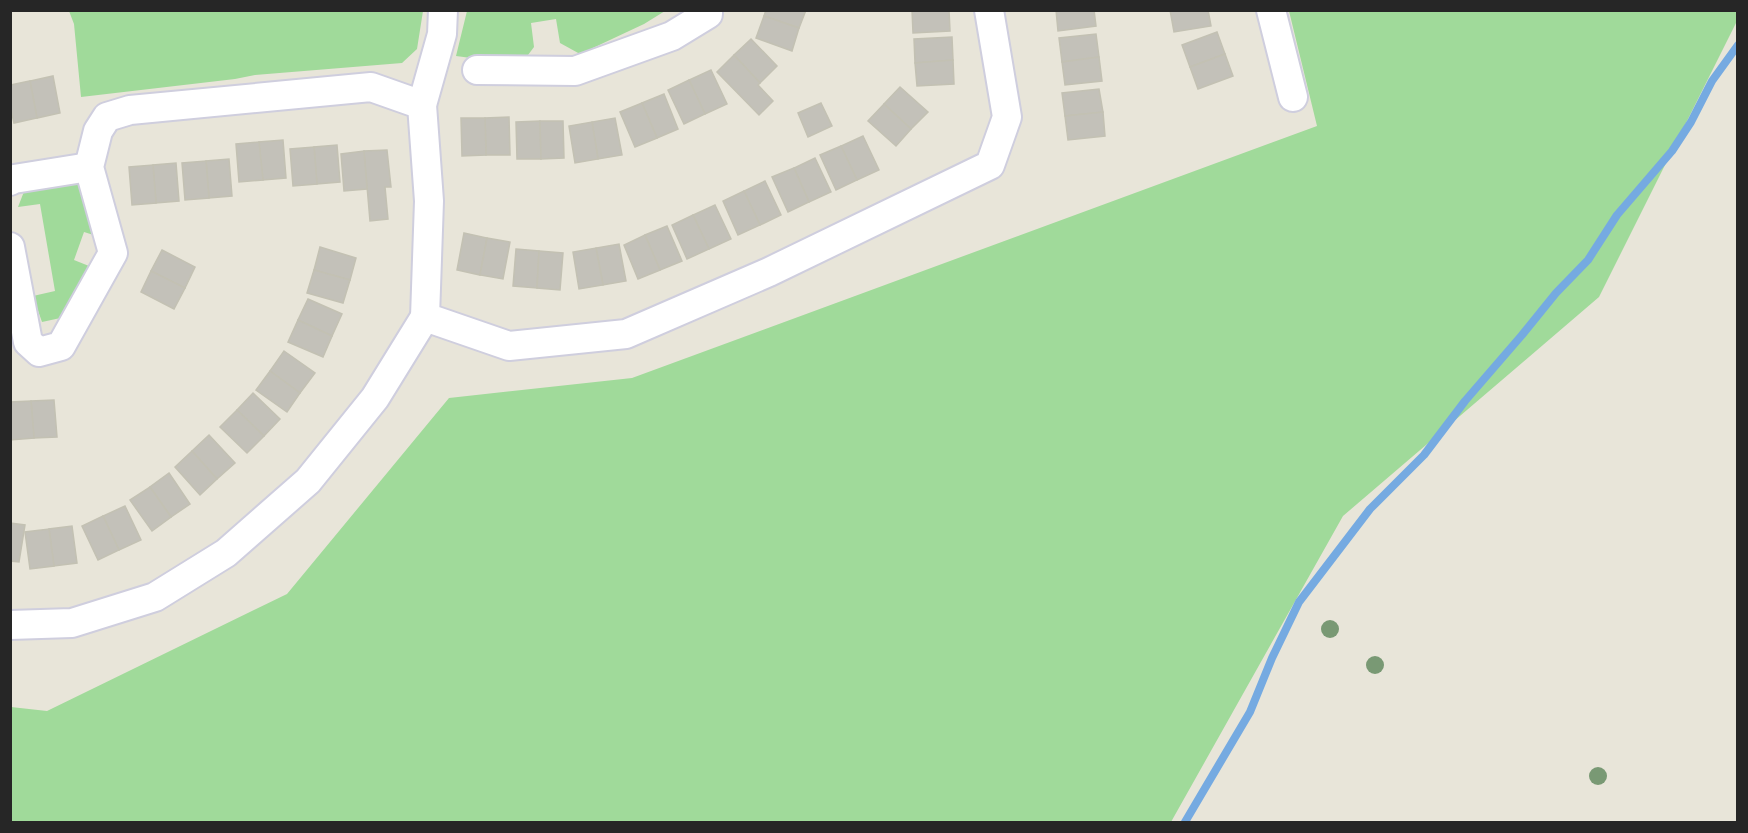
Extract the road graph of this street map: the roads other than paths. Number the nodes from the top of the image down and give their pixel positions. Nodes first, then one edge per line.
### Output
1 (443, 10) edge
2 (708, 10) edge
3 (989, 10) edge
4 (1271, 10) edge
5 (477, 70) dead end
6 (1293, 97) dead end
7 (422, 105) junction
8 (89, 166) junction
9 (10, 181) edge
10 (10, 247) edge
11 (425, 317) junction
12 (10, 625) edge

1 - 7 street
2 - 5 street
3 - 11 street
4 - 6 street
7 - 8 street
7 - 11 street
8 - 9 street
8 - 10 street
11 - 12 street

